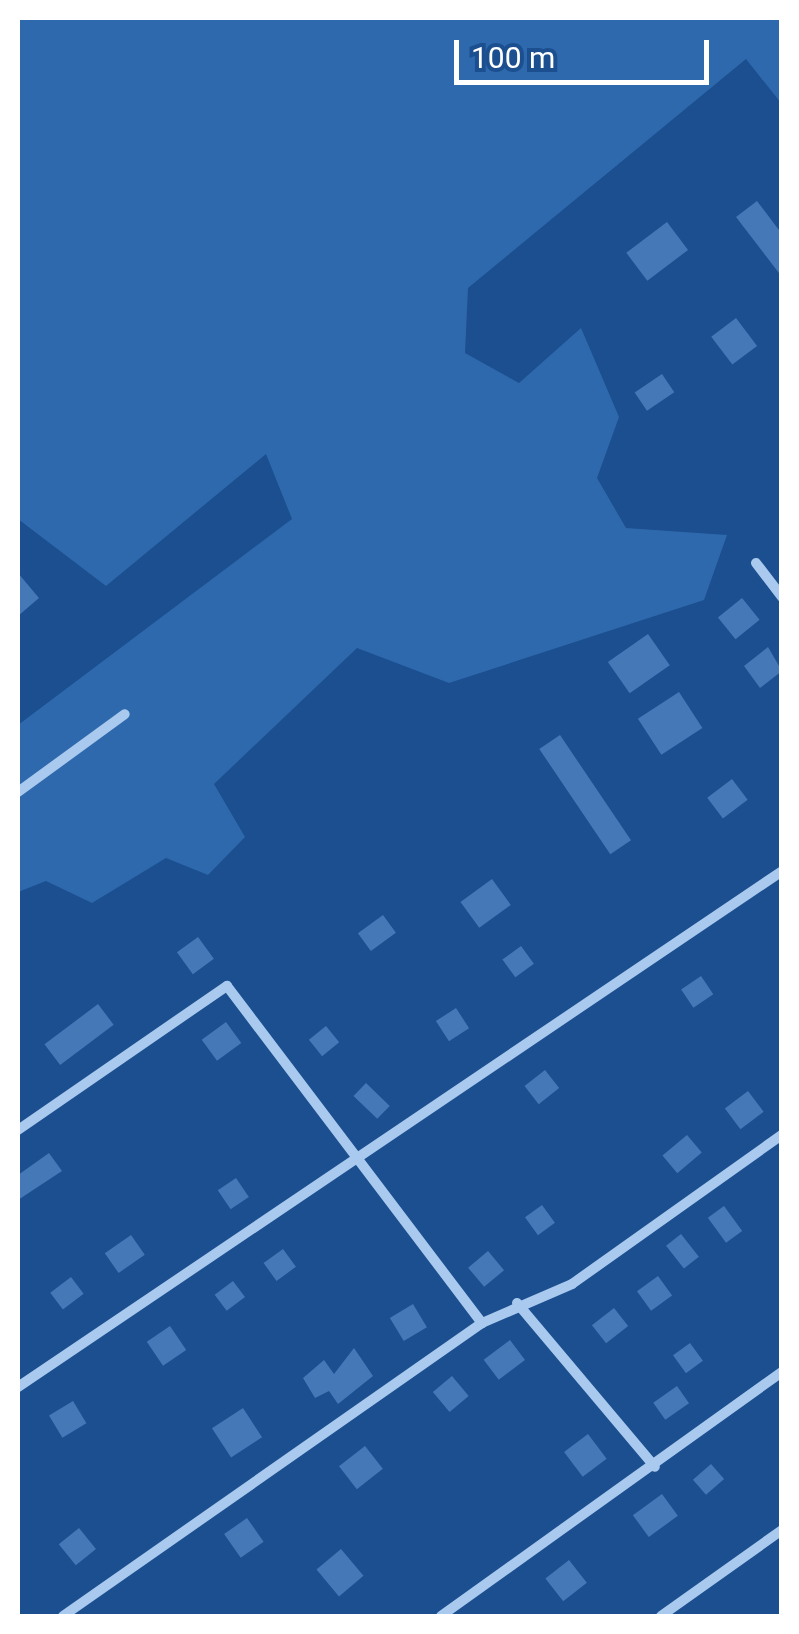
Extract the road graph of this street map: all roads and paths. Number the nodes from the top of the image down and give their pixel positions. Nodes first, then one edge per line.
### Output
1 (756, 563) dead end
2 (782, 597) edge
3 (125, 714) dead end
4 (18, 792) edge
5 (782, 871) edge
6 (18, 1130) edge
7 (782, 1135) edge
8 (359, 1160) junction
9 (517, 1304) junction
10 (482, 1323) junction
11 (782, 1372) edge
12 (18, 1387) edge
13 (656, 1467) junction
14 (782, 1530) edge
15 (63, 1616) edge
16 (441, 1616) edge
17 (661, 1616) edge

1 - 2 street
3 - 4 street
5 - 8 street
6 - 8 street
7 - 9 street
8 - 10 street
8 - 12 street
9 - 10 street
9 - 13 street
10 - 15 street
11 - 13 street
13 - 16 street
14 - 17 street

